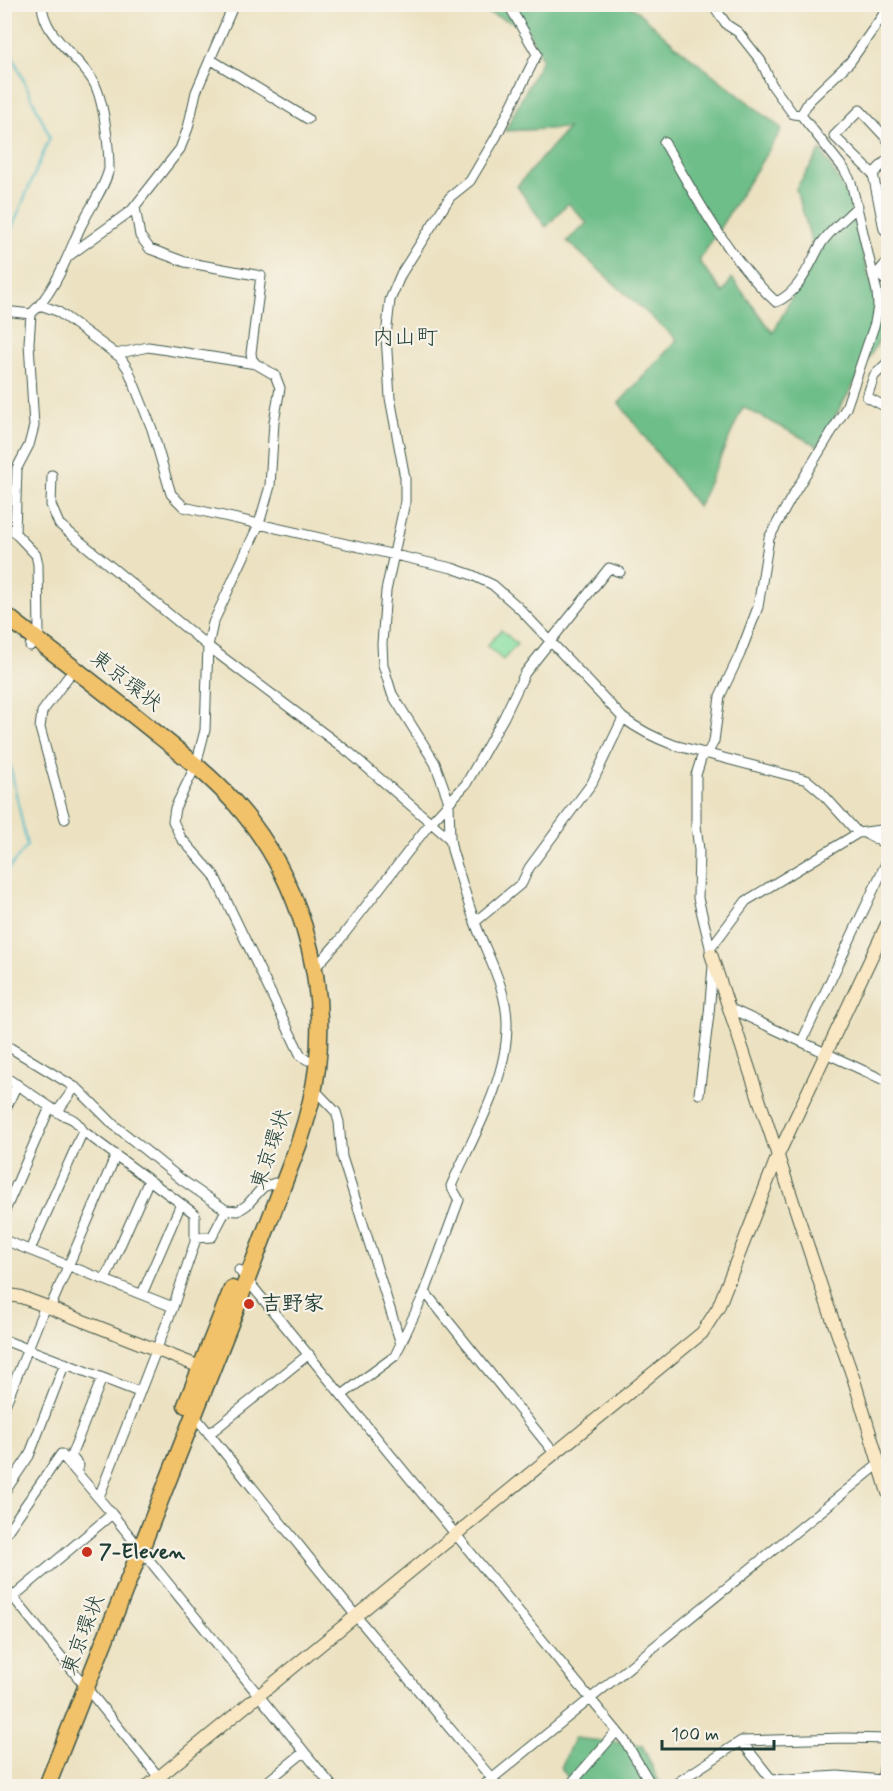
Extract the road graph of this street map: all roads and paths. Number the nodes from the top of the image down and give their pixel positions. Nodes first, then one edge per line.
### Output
1 (42, 4) edge
2 (234, 4) edge
3 (508, 4) edge
4 (710, 4) edge
5 (888, 8) edge
6 (210, 59) junction
7 (801, 115) junction
8 (308, 119) dead end
9 (888, 140) edge
10 (664, 142) dead end
11 (888, 159) edge
12 (873, 174) junction
13 (884, 205) edge
14 (858, 206) junction
15 (135, 207) junction
16 (888, 233) edge
17 (70, 255) junction
18 (888, 261) edge
19 (888, 284) edge
20 (40, 305) junction
21 (4, 311) edge
22 (31, 314) junction
23 (116, 354) junction
24 (888, 362) edge
25 (256, 364) junction
26 (888, 408) edge
27 (52, 476) dead end
28 (259, 524) junction
29 (393, 555) junction
30 (620, 572) dead end
31 (4, 614) edge
32 (4, 627) edge
33 (32, 642) junction
34 (551, 643) junction
35 (208, 646) junction
36 (68, 676) junction
37 (623, 718) junction
38 (705, 753) junction
39 (194, 770) junction
40 (449, 802) junction
41 (65, 819) dead end
42 (431, 822) junction
43 (888, 829) edge
44 (861, 833) junction
45 (450, 839) junction
46 (888, 845) edge
47 (888, 859) edge
48 (475, 922) junction
49 (888, 922) edge
50 (712, 954) junction
51 (315, 969) junction
52 (729, 1008) junction
53 (802, 1041) junction
54 (4, 1044) edge
55 (827, 1054) junction
56 (308, 1060) junction
57 (4, 1076) edge
58 (888, 1082) edge
59 (17, 1084) junction
60 (75, 1087) junction
61 (313, 1088) junction
62 (699, 1094) dead end
63 (54, 1110) junction
64 (4, 1113) edge
65 (83, 1131) junction
66 (116, 1155) junction
67 (778, 1155) junction
68 (149, 1180) junction
69 (275, 1183) junction
70 (181, 1204) junction
71 (226, 1210) junction
72 (4, 1213) edge
73 (195, 1238) junction
74 (4, 1240) edge
75 (30, 1250) junction
76 (68, 1265) junction
77 (243, 1274) junction
78 (105, 1280) junction
79 (425, 1292) junction
80 (4, 1294) edge
81 (142, 1294) junction
82 (47, 1307) junction
83 (173, 1307) junction
84 (4, 1340) edge
85 (401, 1344) junction
86 (28, 1349) junction
87 (156, 1350) junction
88 (309, 1354) junction
89 (65, 1363) junction
90 (206, 1369) junction
91 (102, 1378) junction
92 (9, 1384) edge
93 (139, 1392) junction
94 (342, 1395) junction
95 (4, 1408) edge
96 (194, 1415) junction
97 (209, 1434) junction
98 (555, 1454) junction
99 (879, 1464) junction
100 (79, 1475) junction
101 (4, 1493) edge
102 (888, 1493) edge
103 (99, 1497) junction
104 (112, 1514) junction
105 (455, 1535) junction
106 (4, 1536) edge
107 (137, 1544) junction
108 (4, 1587) edge
109 (13, 1597) junction
110 (356, 1616) junction
111 (83, 1682) junction
112 (259, 1696) junction
113 (590, 1699) junction
114 (617, 1731) junction
115 (888, 1739) edge
116 (741, 1741) junction
117 (888, 1744) edge
118 (304, 1752) junction
119 (163, 1782) edge
120 (329, 1783) edge
121 (495, 1783) edge
122 (37, 1786) edge
123 (47, 1786) edge
124 (148, 1786) edge
125 (262, 1786) edge
126 (318, 1786) edge
127 (483, 1786) edge
128 (569, 1786) edge
129 (652, 1786) edge
130 (672, 1786) edge

1 - 17 street
2 - 6 street
3 - 29 street
4 - 7 street
5 - 7 street
6 - 8 street
6 - 15 street
7 - 14 street
9 - 12 street
10 - 14 street
11 - 12 street
12 - 13 street
13 - 16 street
14 - 38 street
15 - 17 street
15 - 25 street
17 - 20 street
18 - 19 street
20 - 22 street
20 - 23 street
21 - 22 street
22 - 33 street
23 - 25 street
23 - 28 street
24 - 26 street
25 - 28 street
27 - 35 street
28 - 29 street
28 - 35 street
29 - 34 street
29 - 40 street
30 - 34 street
31 - 33 highway, 東京環状
32 - 33 highway, 東京環状
33 - 36 highway, 東京環状
33 - 39 highway, 東京環状
34 - 37 street
34 - 40 street
35 - 39 street
35 - 42 street
36 - 39 highway, 東京環状
36 - 41 street
37 - 38 street
37 - 48 street
38 - 44 street
38 - 50 street
39 - 51 highway, 東京環状
39 - 56 highway, 東京環状
39 - 56 street
40 - 42 street
40 - 45 street
42 - 45 street
42 - 51 street
43 - 44 street
44 - 46 street
44 - 50 street
45 - 48 street
47 - 53 street
48 - 79 street
49 - 55 street
50 - 52 street
50 - 62 street
51 - 61 highway, 東京環状
52 - 53 street
52 - 67 street
53 - 55 street
54 - 60 street
55 - 58 street
55 - 67 street
56 - 69 highway, 東京環状
57 - 59 street
59 - 63 street
59 - 64 street
60 - 63 street
60 - 71 street
61 - 77 highway, 東京環状
61 - 85 street
63 - 65 street
63 - 72 street
65 - 66 street
65 - 75 street
66 - 68 street
66 - 76 street
67 - 98 street
67 - 99 street
68 - 70 street
68 - 78 street
69 - 71 street
69 - 77 highway, 東京環状
70 - 73 street
70 - 81 street
71 - 73 street
73 - 83 street
74 - 75 street
75 - 76 street
76 - 78 street
76 - 82 street
77 - 88 street
77 - 90 highway, 東京環状
78 - 81 street
79 - 85 street
79 - 98 street
80 - 82 street
81 - 83 street
82 - 86 street
82 - 87 street
83 - 87 street
84 - 86 street
85 - 94 street
86 - 89 street
86 - 92 street
87 - 90 street
87 - 93 street
88 - 94 street
88 - 97 street
89 - 91 street
89 - 101 street
90 - 96 highway, 東京環状
90 - 107 highway, 東京環状
91 - 93 street
91 - 100 street
92 - 95 street
93 - 103 street
94 - 105 street
96 - 97 street
96 - 107 highway, 東京環状
97 - 110 street
98 - 105 street
99 - 102 street
99 - 113 street
100 - 103 street
100 - 106 street
103 - 104 street
104 - 107 street
104 - 109 street
105 - 110 street
105 - 113 street
107 - 111 highway, 東京環状
107 - 112 street
108 - 109 street
109 - 111 street
110 - 112 street
110 - 121 street
111 - 119 street
111 - 122 highway, 東京環状
111 - 123 highway, 東京環状
112 - 118 street
112 - 119 street
113 - 114 street
113 - 121 street
114 - 128 street
114 - 129 street
115 - 116 street
116 - 117 street
116 - 130 street
118 - 120 street
118 - 125 street
119 - 124 street
120 - 126 street
121 - 127 street

